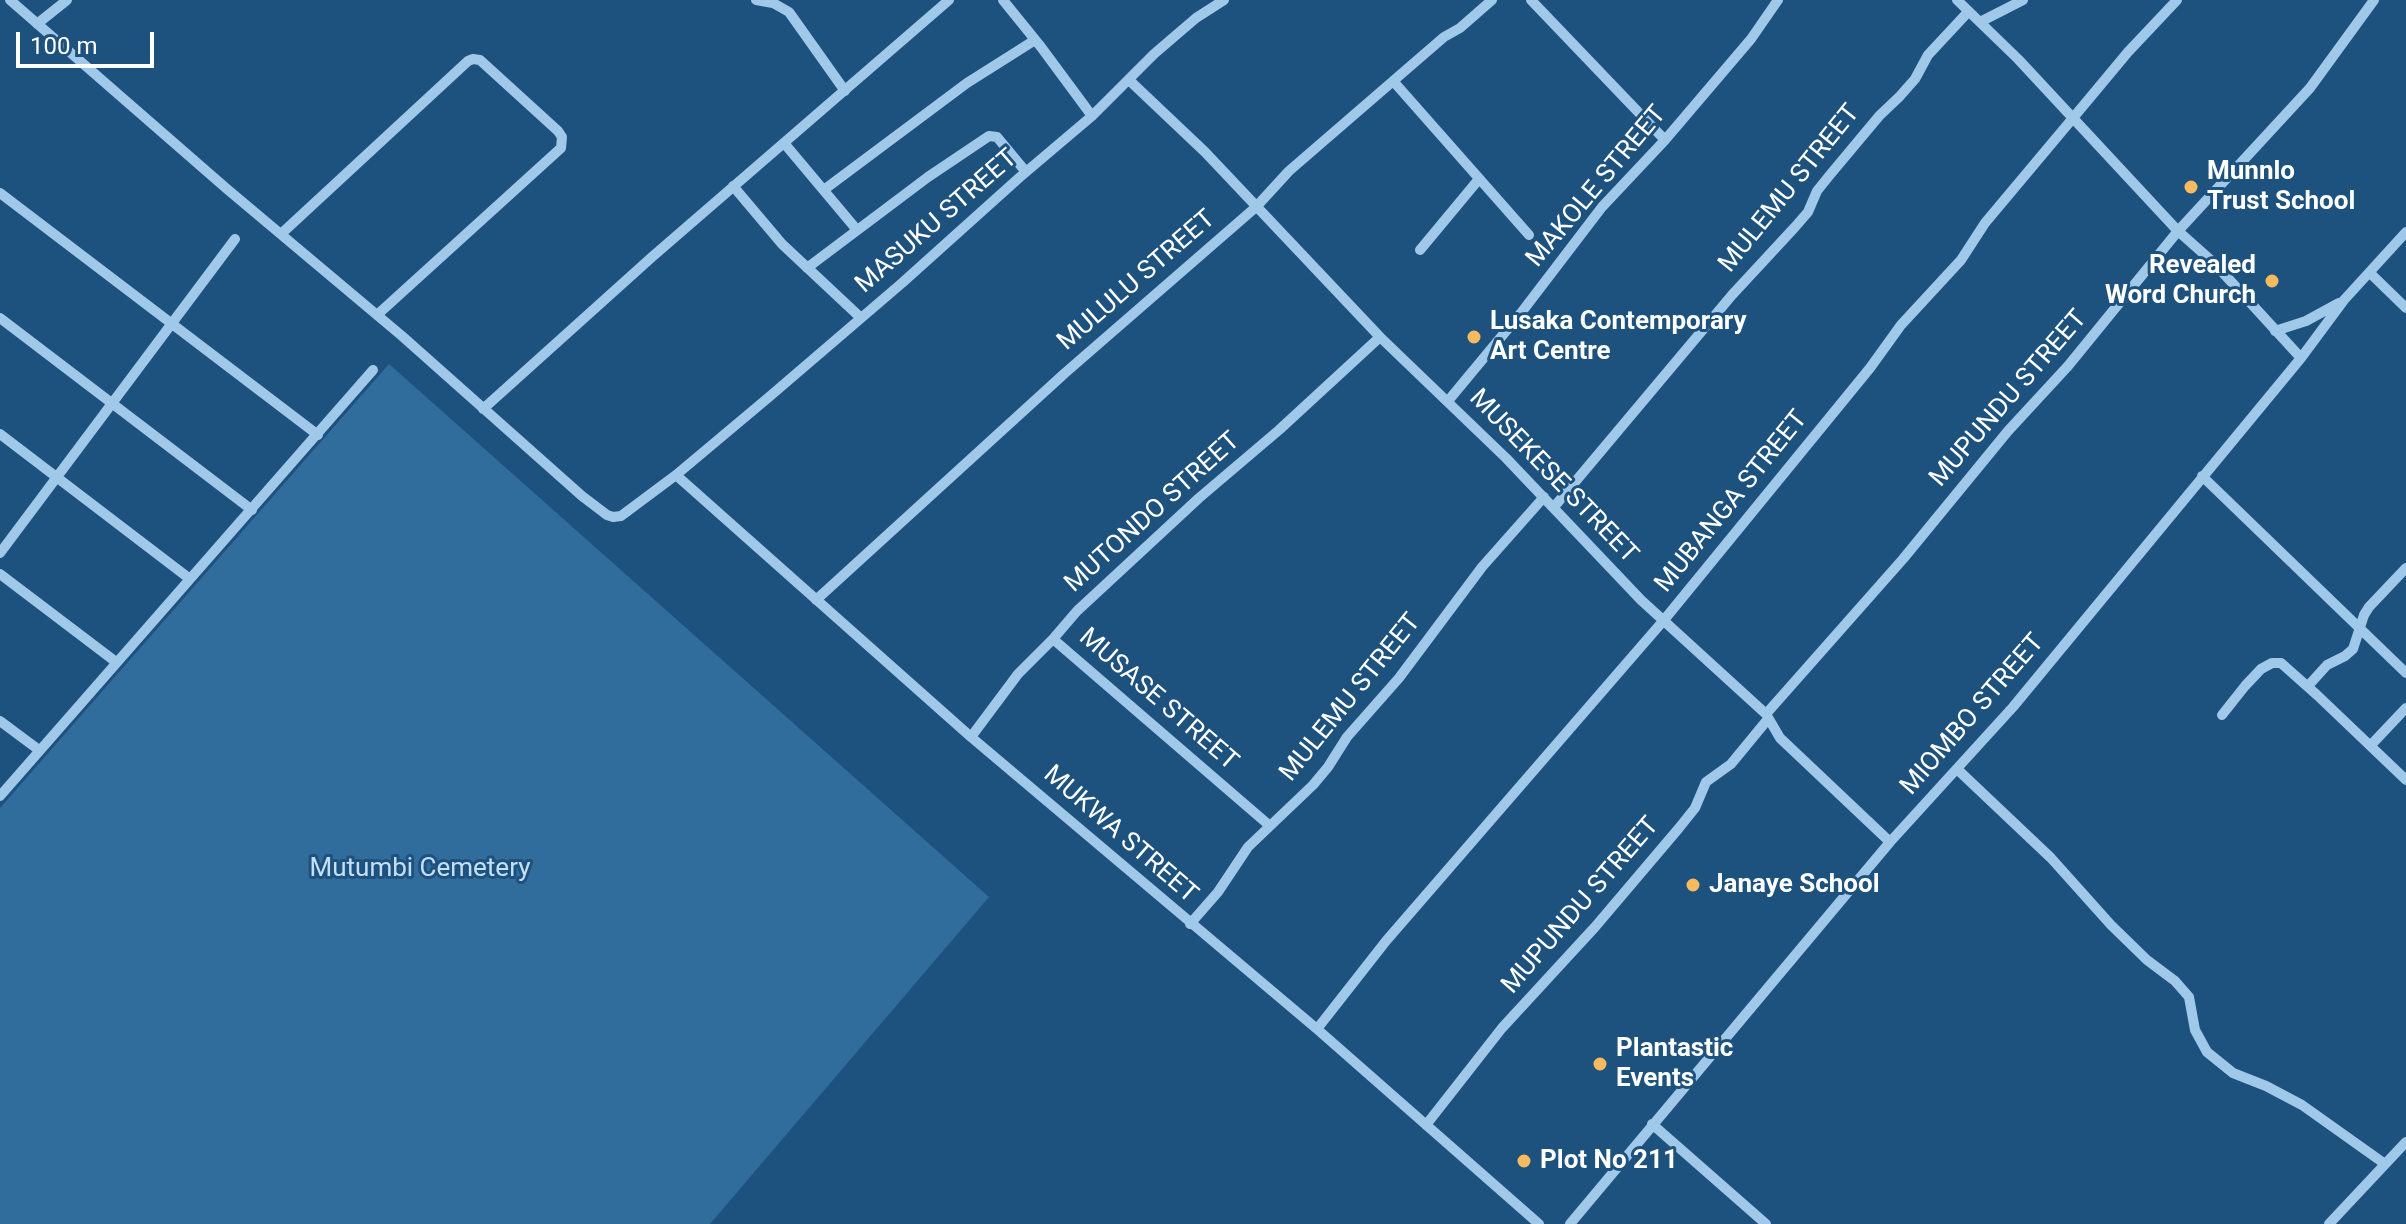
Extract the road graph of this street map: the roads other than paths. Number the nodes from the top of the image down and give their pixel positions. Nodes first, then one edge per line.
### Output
1 (10, 0) edge
2 (67, 0) edge
3 (756, 0) edge
4 (949, 0) edge
5 (1003, 0) edge
6 (1224, 0) edge
7 (1492, 0) edge
8 (1531, 0) edge
9 (1778, 0) edge
10 (1957, 0) edge
11 (2023, 0) edge
12 (2177, 0) edge
13 (2374, 0) edge
14 (1968, 12) junction
15 (1980, 22) junction
16 (37, 24) junction
17 (1035, 40) junction
18 (1129, 80) junction
19 (1394, 82) junction
20 (845, 91) junction
21 (1092, 116) junction
22 (2073, 118) junction
23 (1665, 140) junction
24 (784, 143) junction
25 (1026, 172) junction
26 (1479, 179) junction
27 (733, 186) junction
28 (825, 189) junction
29 (0, 193) edge
30 (1256, 207) junction
31 (857, 230) junction
32 (2178, 231) junction
33 (2406, 232) edge
34 (281, 234) junction
35 (1529, 235) dead end
36 (235, 239) dead end
37 (1420, 250) dead end
38 (807, 268) junction
39 (2370, 273) junction
40 (2344, 300) junction
41 (2406, 308) edge
42 (377, 315) junction
43 (0, 318) edge
44 (861, 318) junction
45 (171, 323) junction
46 (2275, 331) junction
47 (1380, 337) junction
48 (2301, 358) junction
49 (373, 370) dead end
50 (1448, 401) junction
51 (112, 403) junction
52 (483, 409) junction
53 (0, 434) edge
54 (318, 435) junction
55 (676, 475) junction
56 (2202, 476) junction
57 (56, 477) junction
58 (1544, 497) junction
59 (1554, 507) junction
60 (252, 510) junction
61 (0, 553) edge
62 (2406, 568) edge
63 (0, 574) edge
64 (190, 579) junction
65 (816, 600) junction
66 (1664, 620) junction
67 (2359, 628) junction
68 (1053, 639) junction
69 (116, 662) junction
70 (2406, 673) edge
71 (2308, 686) junction
72 (2406, 708) edge
73 (2222, 715) dead end
74 (1767, 716) junction
75 (0, 721) edge
76 (971, 737) junction
77 (2371, 745) junction
78 (39, 750) junction
79 (1957, 769) junction
80 (2406, 780) edge
81 (0, 796) edge
82 (1270, 826) junction
83 (1890, 842) junction
84 (1190, 924) junction
85 (1317, 1029) junction
86 (1652, 1124) junction
87 (1426, 1125) junction
88 (2406, 1142) edge
89 (2385, 1164) junction
90 (1539, 1224) edge
91 (1570, 1224) edge
92 (1766, 1224) edge
93 (2329, 1224) edge

1 - 16 street, MASUKU STREET
2 - 16 street
3 - 20 street
4 - 20 street
5 - 17 street
6 - 18 street, MASUKU STREET
7 - 19 street, MULULU STREET
8 - 23 street
9 - 23 street, MAKOLE STREET
10 - 14 street
11 - 15 street
12 - 22 street, MUBANGA STREET
13 - 32 street, MUPUNDU STREET
14 - 15 street
14 - 59 street, MULEMU STREET
15 - 22 street
16 - 34 street, MASUKU STREET
17 - 21 street
17 - 28 street
18 - 21 street, MASUKU STREET
18 - 30 street, MUSEKESE STREET
19 - 26 street
19 - 30 street, MULULU STREET
20 - 24 street
21 - 25 street, MASUKU STREET
22 - 32 street
22 - 66 street, MUBANGA STREET
23 - 50 street, MAKOLE STREET
24 - 27 street
24 - 28 street
25 - 31 street
25 - 44 street, MASUKU STREET
26 - 35 street
26 - 37 street
27 - 38 street
27 - 52 street
28 - 31 street
29 - 45 street
30 - 47 street, MUSEKESE STREET
30 - 65 street, MULULU STREET
31 - 38 street
32 - 46 street
32 - 74 street, MUPUNDU STREET
33 - 39 street, MIOMBO STREET
34 - 42 street, MASUKU STREET
34 - 42 street
36 - 45 street
38 - 44 street
39 - 40 street, MIOMBO STREET
39 - 41 street
40 - 46 street
40 - 48 street, MIOMBO STREET
42 - 52 street, MASUKU STREET
43 - 51 street
44 - 55 street, MASUKU STREET
45 - 51 street
45 - 54 street
46 - 48 street
47 - 50 street, MUSEKESE STREET
47 - 68 street, MUTONDO STREET
48 - 56 street, MIOMBO STREET
49 - 54 street
50 - 58 street, MUSEKESE STREET
51 - 57 street
51 - 60 street
52 - 55 street, MASUKU STREET
53 - 57 street
54 - 60 street
55 - 65 street, MUKWA STREET
56 - 67 street
56 - 79 street, MIOMBO STREET
57 - 61 street
57 - 64 street
58 - 59 street, MUSEKESE STREET
58 - 82 street, MULEMU STREET
59 - 66 street, MUSEKESE STREET
60 - 64 street
62 - 67 street
63 - 69 street
64 - 69 street
65 - 76 street, MUKWA STREET
66 - 74 street, MUSEKESE STREET
66 - 85 street, MUBANGA STREET
67 - 70 street
67 - 71 street
68 - 76 street, MUTONDO STREET
68 - 82 street, MUSASE STREET
69 - 78 street
71 - 73 street
71 - 77 street
72 - 77 street
74 - 83 street, MUSEKESE STREET
74 - 87 street, MUPUNDU STREET
75 - 78 street
76 - 84 street, MUKWA STREET
77 - 80 street
78 - 81 street
79 - 83 street, MIOMBO STREET
79 - 89 street
82 - 84 street, MULEMU STREET
83 - 86 street, MIOMBO STREET
84 - 85 street, MUKWA STREET
85 - 87 street, MUKWA STREET
86 - 91 street, MIOMBO STREET
86 - 92 street
87 - 90 street, MUKWA STREET
88 - 89 street
89 - 93 street

